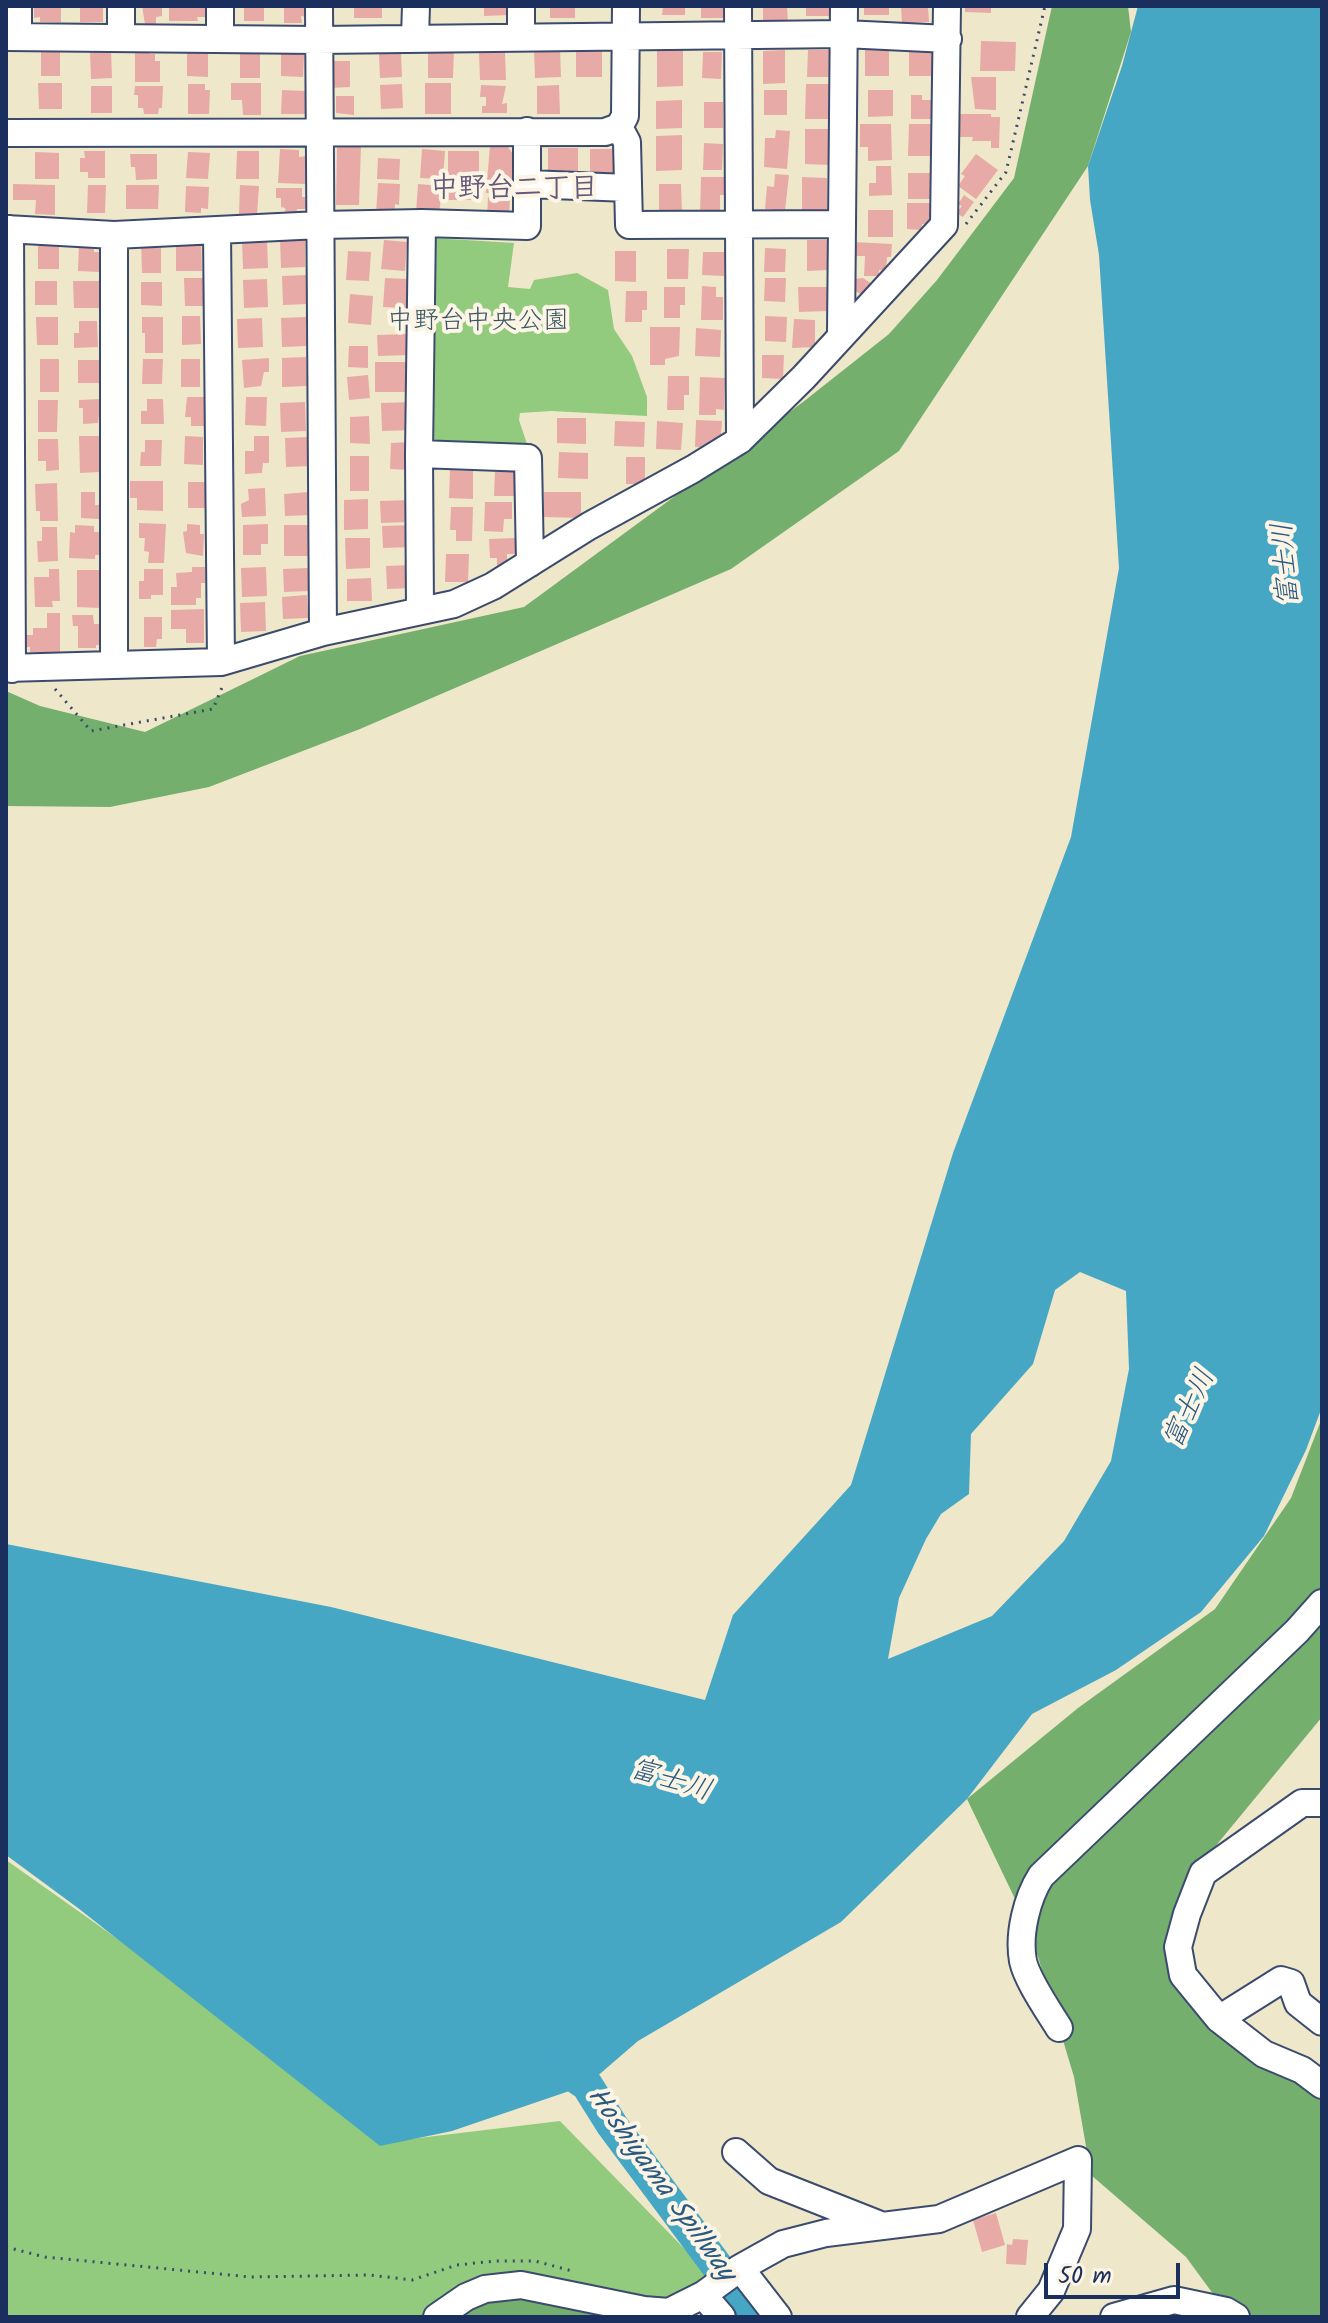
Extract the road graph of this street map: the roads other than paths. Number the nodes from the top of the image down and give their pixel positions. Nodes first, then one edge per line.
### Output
1 (18, 6) edge
2 (121, 6) edge
3 (220, 6) edge
4 (319, 6) edge
5 (416, 6) edge
6 (521, 6) edge
7 (626, 6) edge
8 (738, 6) edge
9 (844, 6) edge
10 (947, 6) edge
11 (844, 34) junction
12 (521, 36) junction
13 (626, 36) junction
14 (738, 36) junction
15 (12, 37) edge
16 (121, 37) junction
17 (415, 37) junction
18 (220, 38) junction
19 (948, 39) junction
20 (318, 40) junction
21 (619, 127) junction
22 (319, 131) junction
23 (527, 131) junction
24 (6, 133) edge
25 (528, 184) junction
26 (628, 188) junction
27 (422, 223) junction
28 (842, 224) junction
29 (320, 225) junction
30 (737, 226) junction
31 (8, 229) edge
32 (217, 231) junction
33 (114, 235) junction
34 (841, 334) junction
35 (740, 440) junction
36 (419, 454) junction
37 (530, 563) junction
38 (420, 610) junction
39 (323, 632) junction
40 (114, 664) junction
41 (9, 668) edge
42 (230, 671) junction
43 (1322, 1603) edge
44 (1322, 1803) edge
45 (1219, 2019) junction
46 (1322, 2022) edge
47 (1059, 2028) dead end
48 (1322, 2085) edge
49 (736, 2152) dead end
50 (883, 2226) junction
51 (740, 2268) junction
52 (703, 2295) junction
53 (437, 2317) edge
54 (722, 2317) edge
55 (778, 2317) edge
56 (1030, 2317) edge
57 (1114, 2317) edge
58 (1236, 2317) edge

1 - 15 street
2 - 16 street
3 - 18 street
4 - 20 street
5 - 17 street
6 - 12 street
7 - 13 street
8 - 14 street
9 - 11 street
10 - 19 street
11 - 14 street
11 - 19 street
11 - 28 street
12 - 13 street
12 - 17 street
13 - 14 street
13 - 21 street
14 - 30 street
15 - 16 street
16 - 18 street
17 - 20 street
18 - 20 street
19 - 34 street
20 - 22 street
21 - 23 street
21 - 26 street
22 - 23 street
22 - 24 street
22 - 29 street
23 - 25 street
25 - 26 street
25 - 27 street
26 - 30 street
27 - 29 street
27 - 36 street
28 - 30 street
28 - 34 street
29 - 32 street
29 - 39 street
30 - 35 street
31 - 33 street
31 - 41 street
32 - 33 street
32 - 42 street
33 - 40 street
34 - 35 street
35 - 37 street
36 - 37 street
36 - 38 street
37 - 38 street
38 - 39 street
39 - 42 street
40 - 41 street
40 - 42 street
43 - 47 street
44 - 45 street
45 - 46 street
45 - 48 street
49 - 50 street
50 - 51 street
50 - 56 street
51 - 52 street
51 - 55 street
52 - 53 street
52 - 54 street
57 - 58 street

